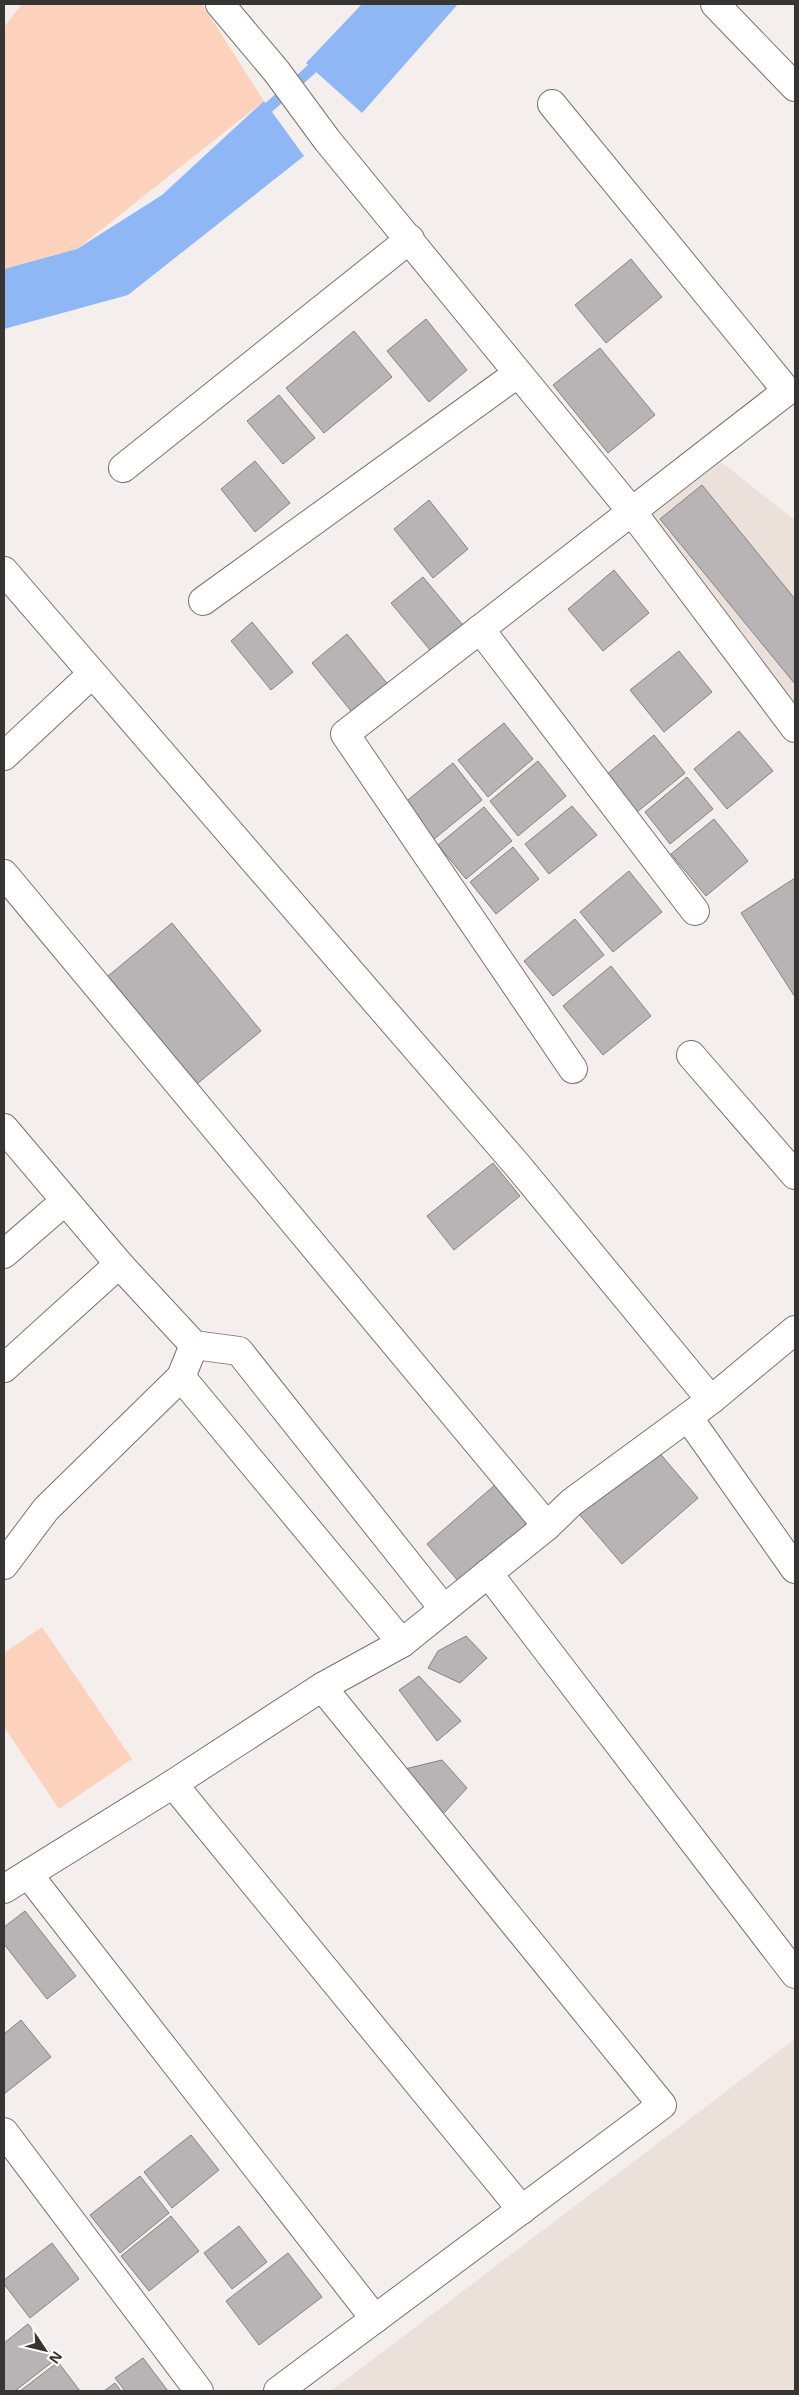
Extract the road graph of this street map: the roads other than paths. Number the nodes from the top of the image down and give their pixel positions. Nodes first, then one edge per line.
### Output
1 (715, 4) edge
2 (231, 9) edge
3 (795, 87) edge
4 (552, 104) dead end
5 (410, 239) junction
6 (518, 374) junction
7 (791, 387) edge
8 (122, 468) dead end
9 (633, 513) junction
10 (4, 571) edge
11 (203, 601) dead end
12 (480, 629) junction
13 (91, 675) junction
14 (795, 728) edge
15 (4, 756) edge
16 (4, 874) edge
17 (695, 911) dead end
18 (691, 1055) dead end
19 (574, 1068) dead end
20 (4, 1128) edge
21 (795, 1175) edge
22 (66, 1201) junction
23 (4, 1254) edge
24 (119, 1264) junction
25 (795, 1330) edge
26 (194, 1345) junction
27 (4, 1368) edge
28 (181, 1377) junction
29 (711, 1400) junction
30 (688, 1417) junction
31 (547, 1526) junction
32 (4, 1565) edge
33 (795, 1569) edge
34 (488, 1573) junction
35 (443, 1608) junction
36 (402, 1643) junction
37 (322, 1686) junction
38 (173, 1784) junction
39 (28, 1874) junction
40 (4, 1890) edge
41 (795, 1974) edge
42 (4, 2132) edge
43 (522, 2210) junction
44 (375, 2319) junction
45 (199, 2391) edge
46 (278, 2391) edge

1 - 3 street
2 - 5 street
4 - 7 street
5 - 6 street
5 - 8 street
6 - 9 street
6 - 11 street
7 - 9 street
9 - 12 street
9 - 14 street
10 - 13 street
12 - 17 street
12 - 19 street
13 - 15 street
13 - 29 street
16 - 31 street
18 - 21 street
20 - 22 street
22 - 23 street
22 - 24 street
24 - 26 street
24 - 27 street
25 - 29 street
26 - 28 street
26 - 35 street
28 - 32 street
28 - 36 street
29 - 30 street
30 - 31 street
30 - 33 street
31 - 34 street
34 - 35 street
34 - 41 street
35 - 36 street
36 - 37 street
37 - 38 street
37 - 43 street
38 - 39 street
38 - 43 street
39 - 40 street
39 - 44 street
42 - 45 street
43 - 44 street
44 - 46 street

